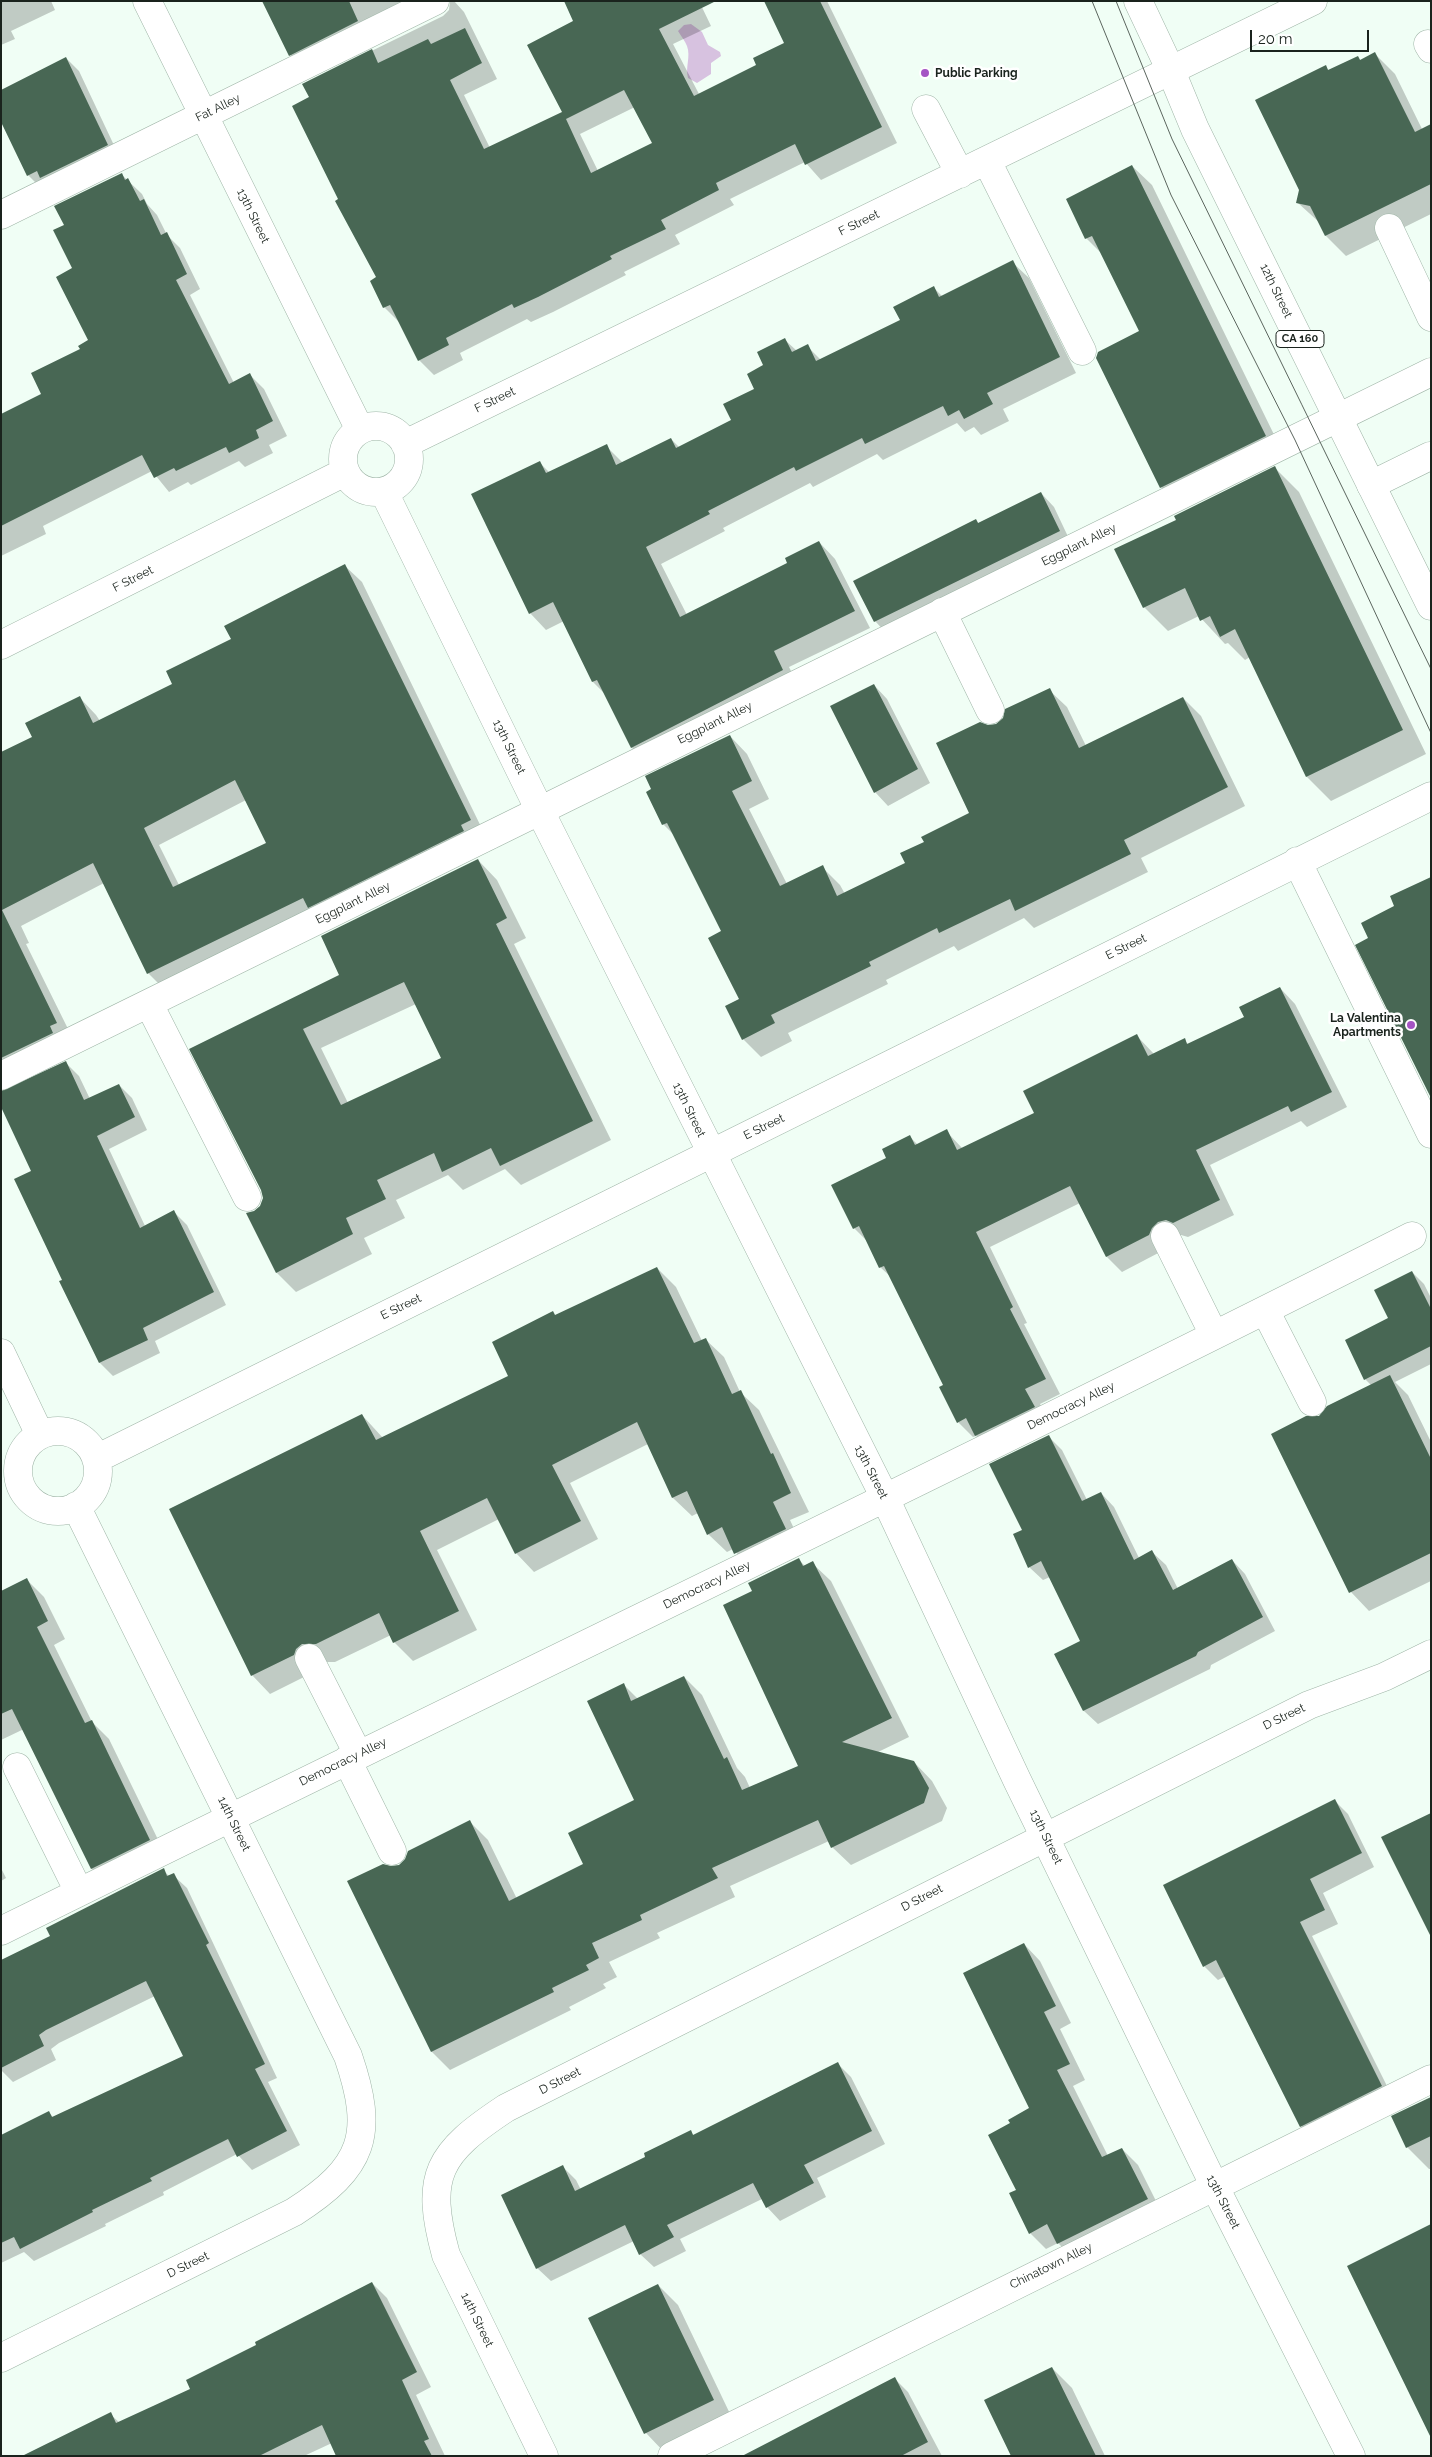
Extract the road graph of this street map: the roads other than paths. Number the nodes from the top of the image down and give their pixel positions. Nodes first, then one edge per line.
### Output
1 (148, 1) edge
2 (435, 1) edge
3 (1138, 1) edge
4 (1313, 1) edge
5 (1171, 71) junction
6 (926, 110) dead end
7 (203, 115) junction
8 (986, 161) junction
9 (960, 174) junction
10 (1, 215) edge
11 (1389, 228) dead end
12 (1431, 317) edge
13 (1082, 351) dead end
14 (1431, 372) edge
15 (1339, 418) junction
16 (360, 430) junction
17 (406, 444) junction
18 (1430, 456) edge
19 (345, 472) junction
20 (1371, 485) junction
21 (384, 492) junction
22 (1431, 606) edge
23 (942, 612) junction
24 (1, 645) edge
25 (990, 710) dead end
26 (1431, 796) edge
27 (540, 811) junction
28 (1297, 861) junction
29 (149, 1004) junction
30 (1, 1076) edge
31 (1431, 1134) edge
32 (711, 1153) junction
33 (246, 1197) dead end
34 (1165, 1236) dead end
35 (1412, 1236) dead end
36 (1265, 1310) junction
37 (1214, 1335) junction
38 (1, 1353) edge
39 (1312, 1402) dead end
40 (40, 1435) junction
41 (96, 1459) junction
42 (11, 1494) edge
43 (885, 1498) junction
44 (76, 1506) junction
45 (1431, 1654) edge
46 (309, 1658) dead end
47 (353, 1757) junction
48 (17, 1767) dead end
49 (231, 1817) junction
50 (1046, 1836) junction
51 (392, 1852) dead end
52 (79, 1892) junction
53 (1, 1931) edge
54 (1431, 2079) edge
55 (357, 2149) joint
56 (437, 2177) joint
57 (1214, 2185) junction
58 (1, 2358) edge
59 (544, 2456) edge
60 (672, 2456) edge
61 (1351, 2456) edge

1 - 7 street, 13th Street
2 - 7 street, Fat Alley
3 - 5 street, 12th Street
4 - 5 street, F Street
5 - 8 street, F Street
5 - 15 street, 12th Street / CA 160
6 - 9 street
7 - 10 street, Fat Alley
7 - 16 street, 13th Street
8 - 9 street, F Street
8 - 13 street
9 - 17 street, F Street
11 - 12 street
14 - 15 street, Eggplant Alley
15 - 20 street, 12th Street / CA 160
15 - 23 street, Eggplant Alley
16 - 17 street
16 - 19 street
17 - 21 street
18 - 20 street
19 - 21 street
19 - 24 street, F Street
20 - 22 street, 12th Street / CA 160
21 - 27 street, 13th Street
23 - 25 street
23 - 27 street, Eggplant Alley
26 - 28 street, E Street
27 - 29 street, Eggplant Alley
27 - 32 street, 13th Street
28 - 31 street
28 - 32 street, E Street
29 - 30 street, Eggplant Alley
29 - 33 street
32 - 41 street, E Street
32 - 43 street, 13th Street
34 - 37 street
35 - 36 street, Democracy Alley
36 - 37 street, Democracy Alley
36 - 39 street
37 - 43 street, Democracy Alley
38 - 40 street
40 - 41 street
40 - 42 street
41 - 44 street
42 - 44 street
43 - 47 street, Democracy Alley
43 - 50 street, 13th Street
44 - 49 street, 14th Street
45 - 50 street, D Street
46 - 47 street
47 - 49 street, Democracy Alley
47 - 51 street
48 - 52 street
49 - 52 street, Democracy Alley
49 - 55 street, 14th Street
50 - 56 street, D Street
50 - 57 street, 13th Street
52 - 53 street, Democracy Alley
54 - 57 street, Chinatown Alley
55 - 58 street, D Street
56 - 59 street, 14th Street
57 - 60 street, Chinatown Alley
57 - 61 street, 13th Street

